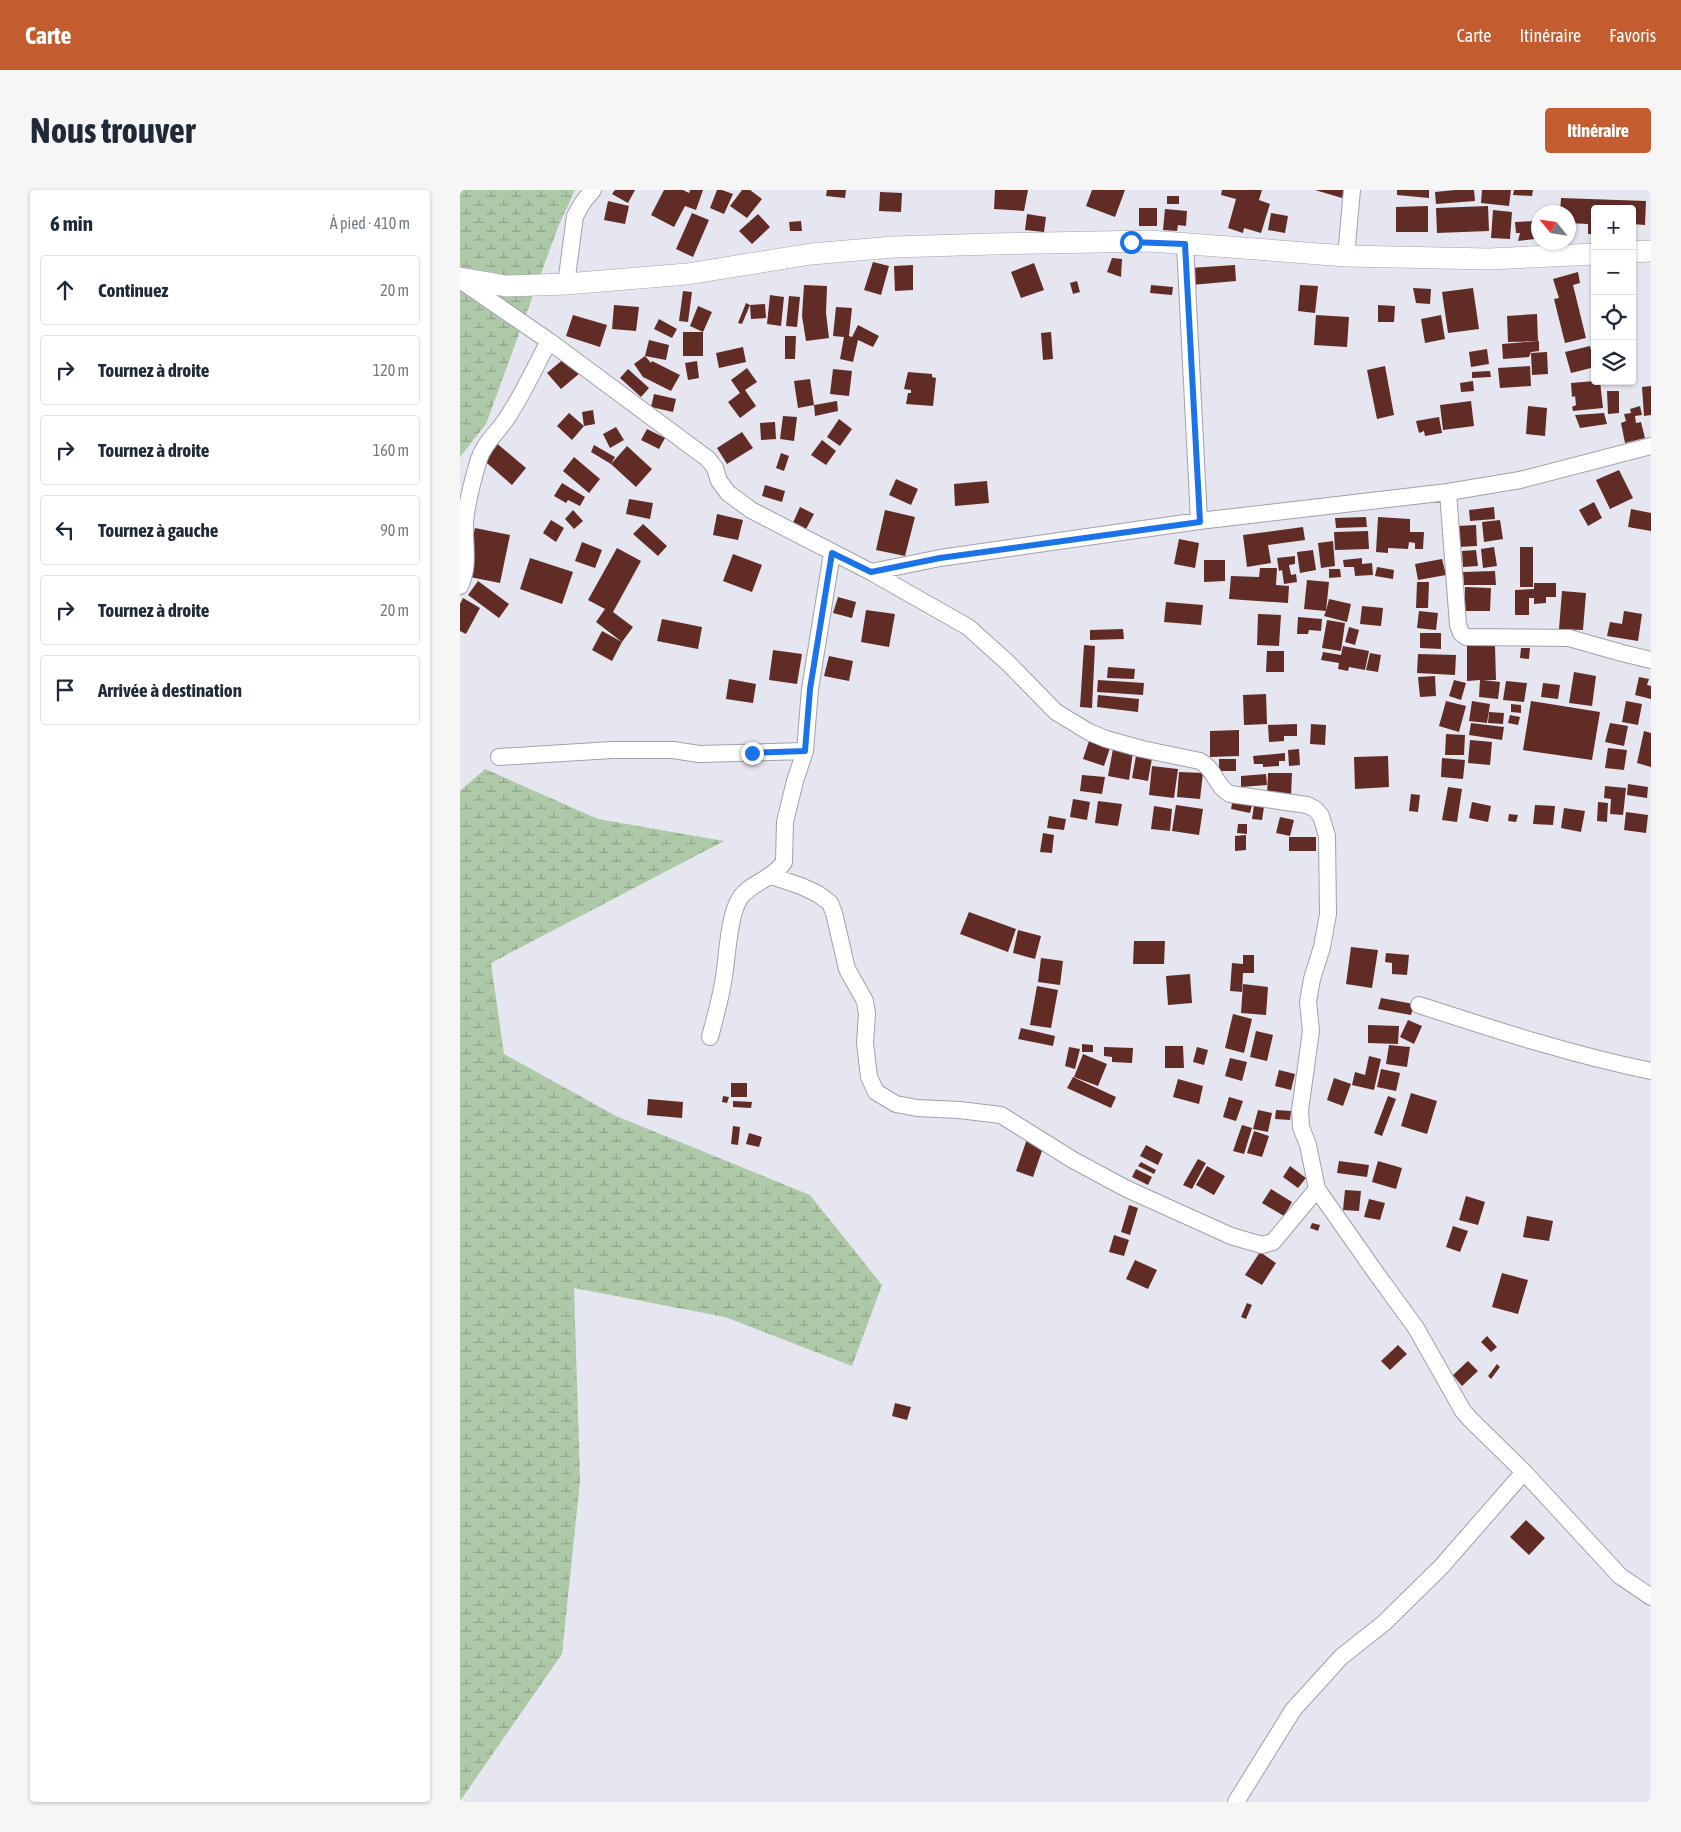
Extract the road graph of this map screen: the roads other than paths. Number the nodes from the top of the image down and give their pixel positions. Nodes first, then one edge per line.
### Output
1 (593, 190) edge
2 (1352, 190) edge
3 (1185, 244) junction
4 (1651, 251) edge
5 (1636, 252) edge
6 (1591, 254) edge
7 (1346, 256) junction
8 (460, 279) edge
9 (566, 284) junction
10 (549, 341) junction
11 (1651, 446) edge
12 (1448, 492) junction
13 (1200, 522) junction
14 (832, 553) junction
15 (871, 572) junction
16 (460, 586) edge
17 (1651, 660) edge
18 (805, 751) junction
19 (499, 757) dead end
20 (771, 876) junction
21 (1420, 1005) dead end
22 (710, 1037) dead end
23 (1651, 1071) edge
24 (1317, 1189) junction
25 (1524, 1472) junction
26 (1651, 1597) edge
27 (1236, 1802) edge

1 - 9 street
2 - 7 street
3 - 7 street
3 - 9 street
3 - 13 street
4 - 5 street
6 - 7 street
8 - 9 street
8 - 10 street
10 - 14 street
10 - 16 street
11 - 12 street
12 - 13 street
12 - 17 street
13 - 15 street
14 - 15 street
14 - 18 street
15 - 24 street
18 - 19 street
18 - 20 street
20 - 22 street
20 - 24 street
21 - 23 street
24 - 25 street
25 - 26 street
25 - 27 street

